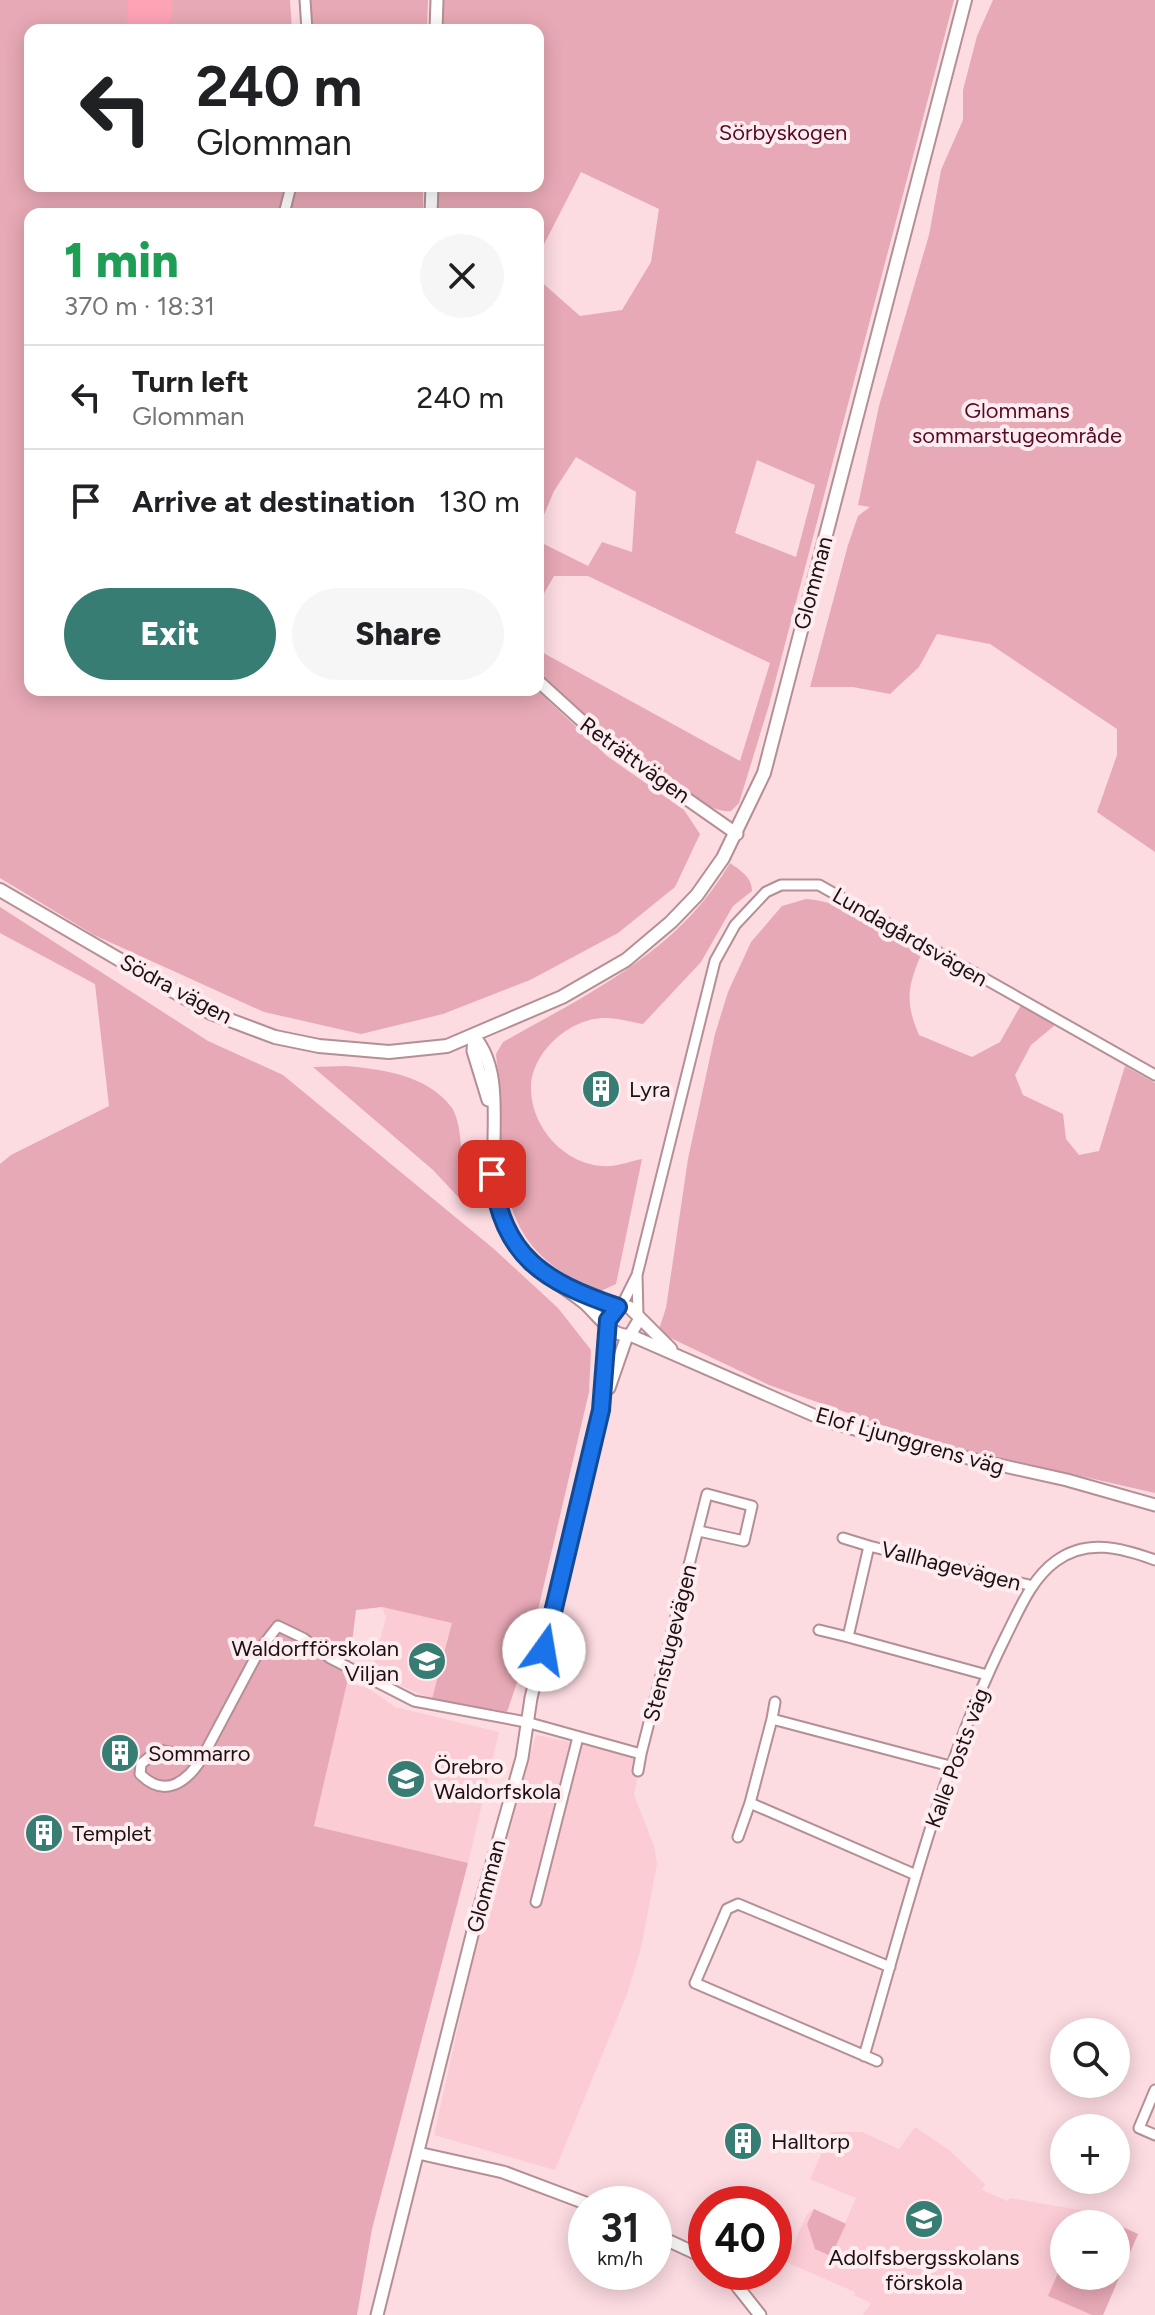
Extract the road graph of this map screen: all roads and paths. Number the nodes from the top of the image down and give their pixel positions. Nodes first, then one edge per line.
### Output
1 (305, 0) edge
2 (437, 0) edge
3 (965, 0) edge
4 (307, 24) edge
5 (436, 24) edge
6 (544, 686) edge
7 (737, 834) junction
8 (0, 890) edge
9 (474, 1036) junction
10 (1155, 1075) edge
11 (637, 1275) junction
12 (566, 1289) junction
13 (620, 1307) junction
14 (638, 1318) junction
15 (609, 1327) junction
16 (628, 1336) junction
17 (675, 1352) junction
18 (601, 1410) junction
19 (1155, 1505) edge
20 (699, 1531) junction
21 (843, 1538) dead end
22 (869, 1546) junction
23 (1155, 1560) edge
24 (1033, 1586) junction
25 (819, 1630) dead end
26 (848, 1637) junction
27 (987, 1675) junction
28 (775, 1702) dead end
29 (772, 1719) junction
30 (526, 1722) junction
31 (578, 1737) junction
32 (641, 1754) junction
33 (202, 1758) junction
34 (950, 1766) junction
35 (638, 1771) dead end
36 (750, 1803) junction
37 (738, 1837) dead end
38 (916, 1875) junction
39 (536, 1902) dead end
40 (890, 1967) junction
41 (682, 1980) dead end
42 (695, 1983) junction
43 (864, 2056) junction
44 (877, 2061) dead end
45 (1155, 2090) edge
46 (1155, 2135) edge
47 (418, 2153) junction
48 (568, 2196) edge
49 (740, 2290) edge
50 (377, 2315) edge
51 (760, 2315) edge

1 - 4 street
2 - 5 street
3 - 7 main road, Glomman
6 - 7 street, Reträttvägen
7 - 9 main road, Glomman
8 - 9 main road, Södra vägen
9 - 12 street
10 - 11 street, Lundagårdsvägen
11 - 13 street, Lundagårdsvägen
11 - 14 street, Lundagårdsvägen
12 - 13 street
12 - 15 street
13 - 14 street
13 - 15 street
14 - 16 street
14 - 17 street, Elof Ljunggrens väg
15 - 16 street
15 - 18 street, Glomman
16 - 17 street, Elof Ljunggrens väg
16 - 18 street, Glomman
17 - 19 street, Elof Ljunggrens väg
18 - 30 street, Glomman
20 - 20 street, Stenstugevägen
20 - 32 street, Stenstugevägen
21 - 22 street, Vallhagevägen
22 - 24 street, Vallhagevägen
22 - 26 street, Vallhagevägen
23 - 24 street, Kalle Posts väg
24 - 27 street, Kalle Posts väg
25 - 26 street
26 - 27 street
27 - 34 street, Kalle Posts väg
28 - 29 street
29 - 34 street
29 - 36 street
30 - 31 street
30 - 33 street
30 - 47 street, Glomman
31 - 32 street
31 - 39 street
32 - 35 street, Stenstugevägen
33 - 33 street
34 - 38 street, Kalle Posts väg
36 - 37 street
36 - 38 street
38 - 40 street, Kalle Posts väg
40 - 42 street
40 - 43 street, Kalle Posts väg
41 - 42 street
42 - 43 street
43 - 44 street
45 - 46 street
47 - 48 street
47 - 50 street, Glomman
49 - 51 street

